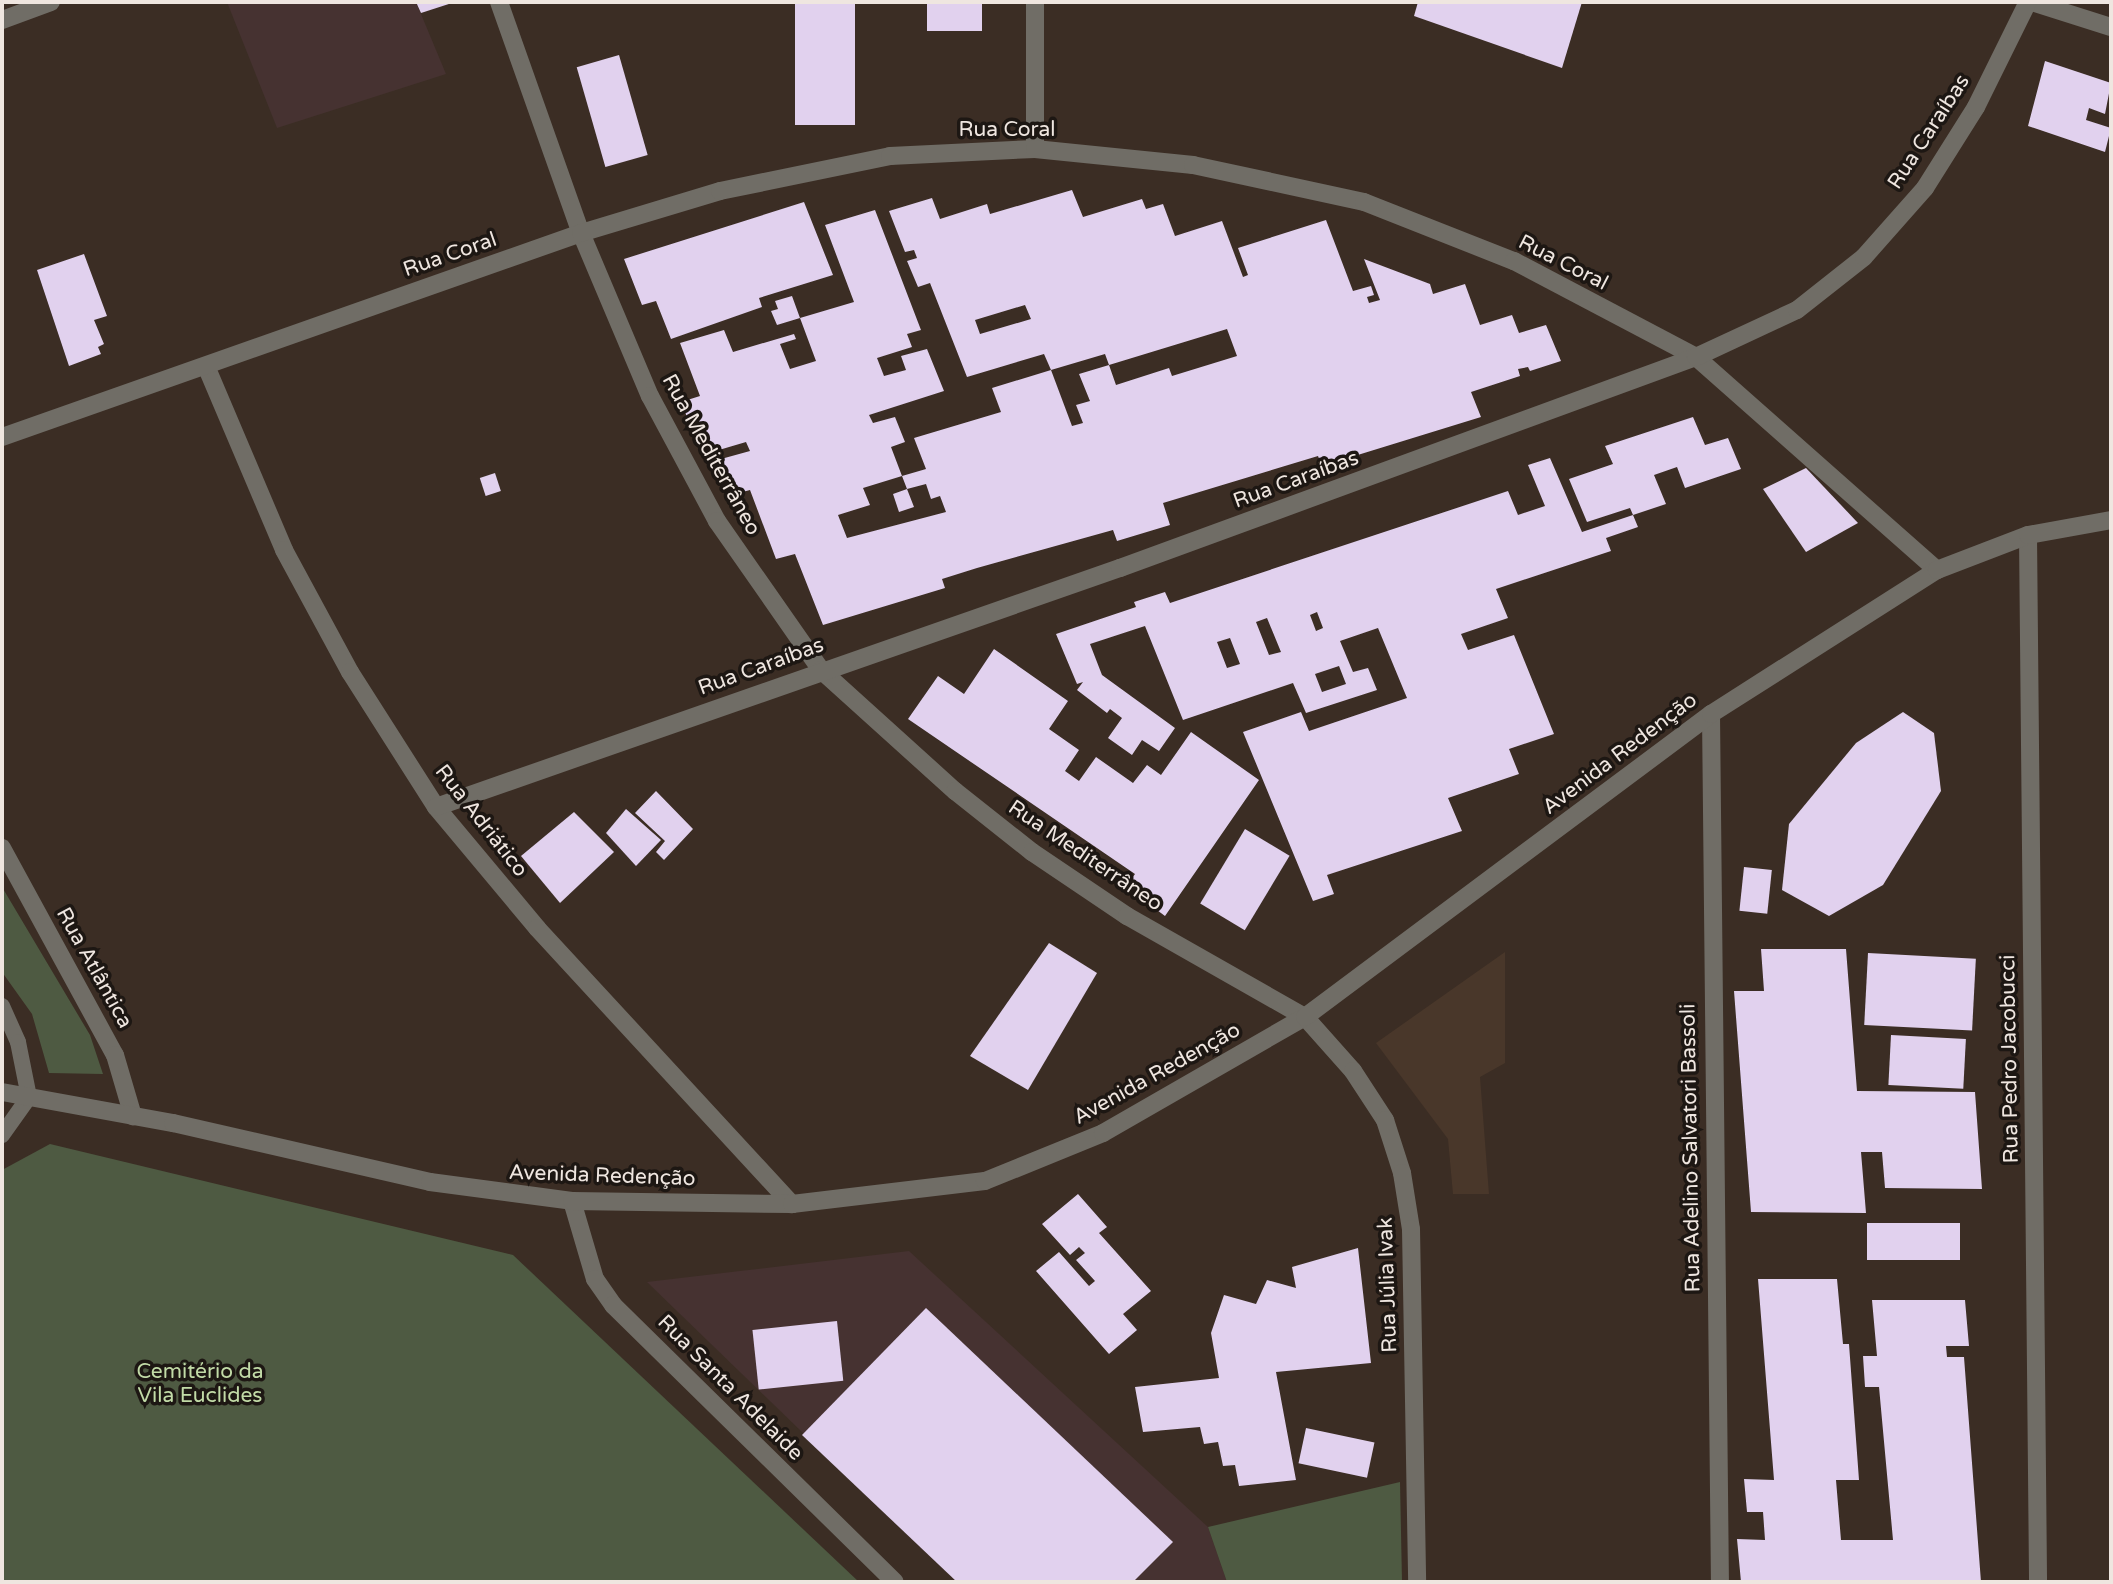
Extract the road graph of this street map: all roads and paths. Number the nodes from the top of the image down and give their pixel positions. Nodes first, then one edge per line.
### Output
1 (51, 2) edge
2 (499, 2) edge
3 (1035, 2) edge
4 (2030, 2) edge
5 (2, 20) edge
6 (2111, 27) edge
7 (1035, 149) junction
8 (581, 233) junction
9 (1696, 357) junction
10 (206, 366) junction
11 (2, 437) edge
12 (2111, 520) edge
13 (2028, 535) junction
14 (1937, 570) junction
15 (821, 670) junction
16 (1711, 713) junction
17 (436, 807) junction
18 (2, 848) edge
19 (2, 1006) edge
20 (1305, 1017) junction
21 (2, 1092) edge
22 (29, 1097) junction
23 (133, 1116) junction
24 (2, 1135) edge
25 (572, 1201) junction
26 (792, 1204) junction
27 (895, 1582) edge
28 (1417, 1582) edge
29 (1720, 1582) edge
30 (2038, 1582) edge

1 - 5 street
2 - 8 street, Rua Mediterrâneo
3 - 7 street
4 - 6 street
4 - 9 street, Rua Caraíbas
7 - 8 street, Rua Coral
7 - 9 street, Rua Coral
8 - 10 street, Rua Coral
8 - 15 street, Rua Mediterrâneo
9 - 14 street, Rua Coral
9 - 15 street, Rua Caraíbas
10 - 11 street, Rua Coral
10 - 17 street, Rua Adriático
12 - 13 street, Avenida Redenção
13 - 14 street, Avenida Redenção
13 - 30 street, Rua Pedro Jacobucci
14 - 16 street, Avenida Redenção
15 - 17 street, Rua Caraíbas
15 - 20 street, Rua Mediterrâneo
16 - 20 street, Avenida Redenção
16 - 29 street, Rua Adelino Salvatori Bassoli
17 - 26 street, Rua Adriático
18 - 23 street, Rua Atlântica
19 - 22 lane
20 - 26 street, Avenida Redenção
20 - 28 street, Rua Júlia Ivak
21 - 22 street, Avenida Redenção
22 - 23 street, Avenida Redenção
22 - 24 lane
23 - 25 street, Avenida Redenção
25 - 26 street, Avenida Redenção
25 - 27 street, Rua Santa Adelaide

